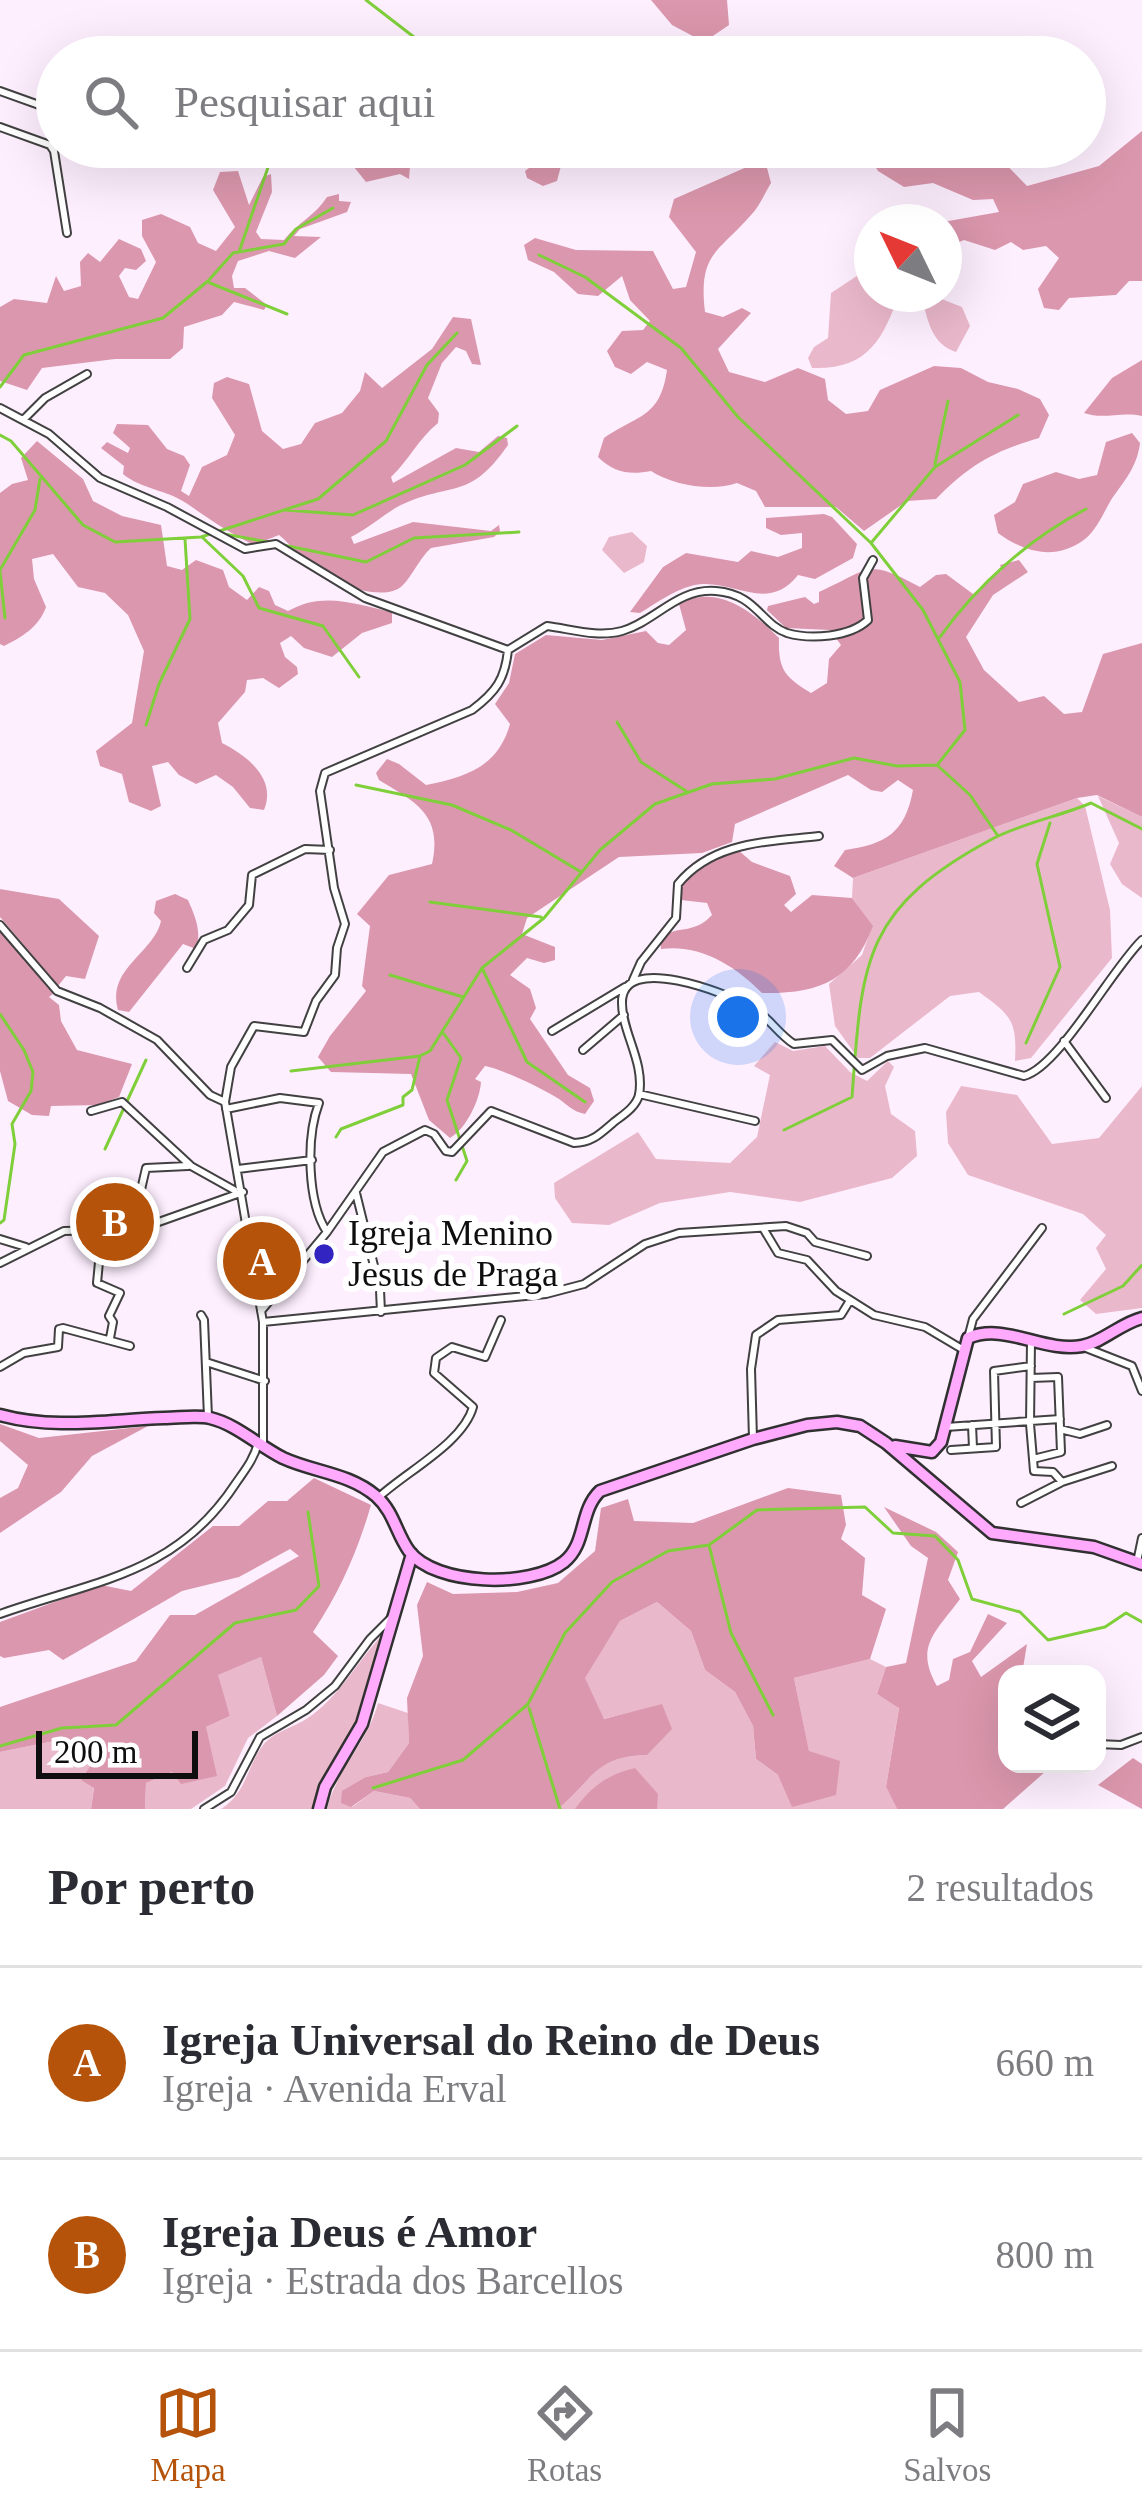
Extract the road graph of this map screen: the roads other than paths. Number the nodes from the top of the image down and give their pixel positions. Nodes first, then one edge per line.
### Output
1 (0, 91) edge
2 (36, 104) edge
3 (0, 127) edge
4 (36, 141) edge
5 (57, 168) edge
6 (67, 233) dead end
7 (87, 374) dead end
8 (0, 408) edge
9 (23, 420) junction
10 (874, 560) dead end
11 (508, 650) junction
12 (819, 836) dead end
13 (330, 850) junction
14 (0, 925) edge
15 (1142, 940) edge
16 (187, 968) dead end
17 (633, 980) junction
18 (625, 987) junction
19 (624, 1015) junction
20 (552, 1031) dead end
21 (1064, 1041) junction
22 (583, 1050) dead end
23 (639, 1094) junction
24 (1106, 1098) dead end
25 (226, 1106) junction
26 (91, 1111) dead end
27 (755, 1121) dead end
28 (312, 1160) junction
29 (190, 1166) junction
30 (238, 1169) junction
31 (239, 1191) junction
32 (356, 1193) junction
33 (139, 1228) junction
34 (763, 1228) junction
35 (1042, 1228) dead end
36 (102, 1231) junction
37 (327, 1232) junction
38 (0, 1239) edge
39 (26, 1247) junction
40 (867, 1256) dead end
41 (0, 1263) edge
42 (850, 1301) junction
43 (261, 1311) junction
44 (381, 1312) junction
45 (201, 1316) dead end
46 (1142, 1318) edge
47 (501, 1319) dead end
48 (263, 1322) junction
49 (110, 1338) junction
50 (1031, 1340) junction
51 (966, 1344) junction
52 (130, 1346) dead end
53 (1083, 1346) junction
54 (205, 1361) junction
55 (1031, 1366) junction
56 (0, 1367) edge
57 (1031, 1378) junction
58 (265, 1381) junction
59 (1142, 1391) edge
60 (0, 1415) edge
61 (208, 1417) junction
62 (1060, 1419) junction
63 (996, 1423) junction
64 (1030, 1424) junction
65 (972, 1425) junction
66 (1107, 1425) dead end
67 (946, 1427) junction
68 (1060, 1430) junction
69 (753, 1439) junction
70 (886, 1443) junction
71 (260, 1445) junction
72 (973, 1448) junction
73 (951, 1450) dead end
74 (1033, 1459) junction
75 (1112, 1466) dead end
76 (1061, 1482) junction
77 (378, 1498) junction
78 (1021, 1503) dead end
79 (1142, 1538) edge
80 (412, 1554) junction
81 (1140, 1563) edge
82 (424, 1564) junction
83 (406, 1573) junction
84 (0, 1614) edge
85 (393, 1616) junction
86 (1142, 1737) edge
87 (1106, 1744) edge
88 (204, 1809) edge
89 (319, 1809) edge

1 - 2 street
3 - 4 street
5 - 6 street
7 - 9 street
8 - 9 street
9 - 11 street
10 - 11 street
11 - 13 street
12 - 17 street
13 - 16 street
13 - 25 street
14 - 25 street
15 - 21 street
17 - 18 street
17 - 21 street
18 - 19 street
18 - 20 street
19 - 22 street
19 - 23 street
21 - 24 street
23 - 27 street
23 - 32 street
25 - 28 street
25 - 30 street
26 - 29 street
28 - 30 street
28 - 37 street
29 - 31 street
29 - 33 street
30 - 31 street
31 - 33 street
31 - 43 street
32 - 37 street
32 - 44 street
33 - 36 street
34 - 40 street
34 - 42 street
34 - 44 street
35 - 51 street
36 - 39 street
36 - 49 street
37 - 43 street
38 - 39 street
39 - 41 street
42 - 51 street
42 - 69 street
43 - 48 street
44 - 48 street
45 - 54 street
46 - 53 main road
47 - 77 street
48 - 58 street
49 - 52 street
49 - 56 street
50 - 51 main road
50 - 53 main road
50 - 55 street
51 - 67 main road
53 - 59 street
54 - 58 street
54 - 61 street
55 - 57 street
55 - 63 street
57 - 62 street
57 - 64 street
58 - 71 street
60 - 61 main road
61 - 71 main road
62 - 64 street
62 - 68 street
63 - 64 street
63 - 65 street
63 - 72 street
64 - 74 street
65 - 67 street
65 - 72 street
66 - 68 street
67 - 70 main road
68 - 74 street
69 - 70 main road
69 - 82 main road
70 - 81 main road
71 - 77 main road
71 - 84 street
72 - 73 street
74 - 76 street
75 - 76 street
76 - 78 street
77 - 80 main road
79 - 81 street
80 - 82 main road
80 - 83 main road
82 - 83 main road
83 - 85 main road
85 - 88 street
85 - 89 main road
86 - 87 street

